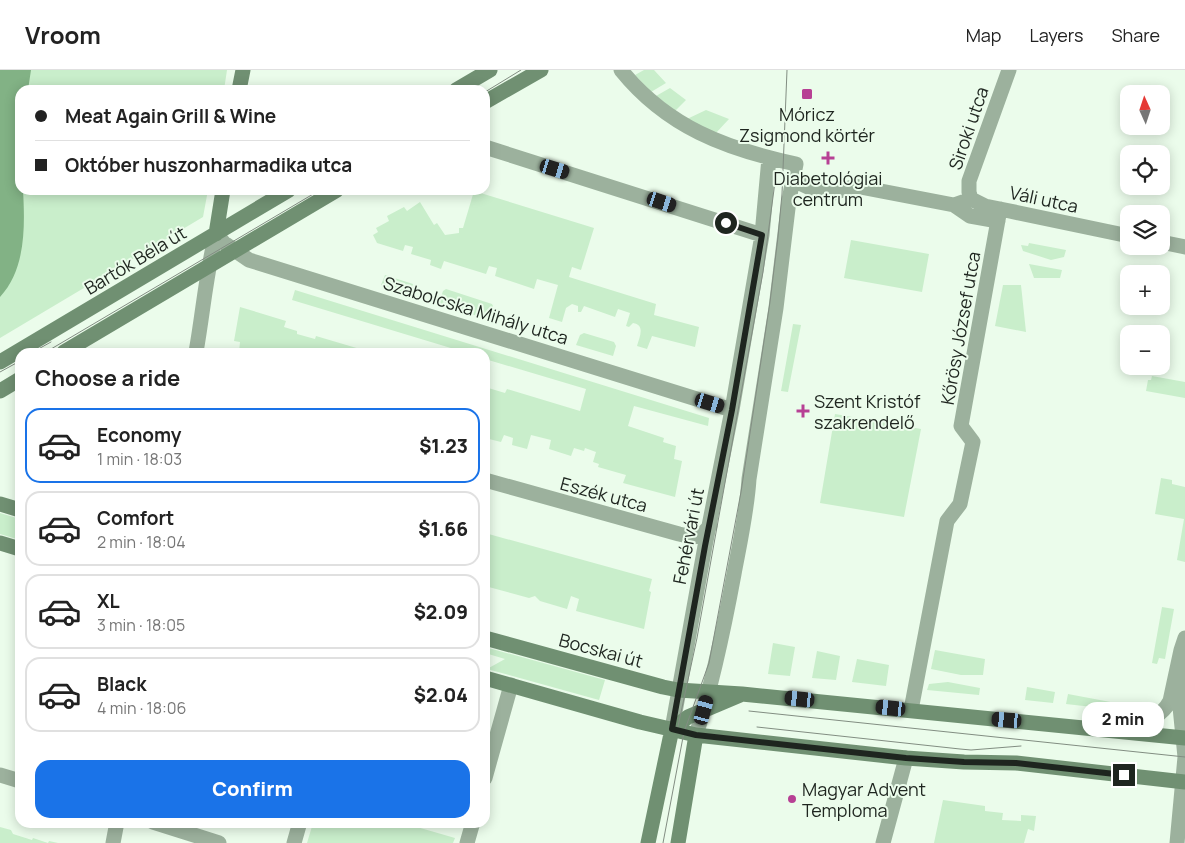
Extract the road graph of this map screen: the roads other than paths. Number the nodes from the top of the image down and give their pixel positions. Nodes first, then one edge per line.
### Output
1 (242, 70) edge
2 (490, 70) edge
3 (541, 70) edge
4 (621, 70) edge
5 (1009, 70) edge
6 (240, 85) edge
7 (464, 85) edge
8 (490, 99) edge
9 (490, 148) edge
10 (769, 158) junction
11 (793, 180) junction
12 (223, 195) edge
13 (281, 195) edge
14 (329, 195) edge
15 (971, 199) junction
16 (954, 205) junction
17 (999, 215) junction
18 (216, 234) junction
19 (762, 235) junction
20 (1120, 235) edge
21 (234, 251) junction
22 (209, 266) junction
23 (24, 348) edge
24 (71, 348) edge
25 (197, 348) edge
26 (15, 353) edge
27 (0, 362) edge
28 (15, 382) edge
29 (0, 391) edge
30 (732, 410) junction
31 (490, 481) edge
32 (0, 504) edge
33 (15, 508) edge
34 (710, 526) junction
35 (0, 543) edge
36 (15, 548) edge
37 (1185, 638) edge
38 (490, 639) edge
39 (1185, 664) edge
40 (490, 679) edge
41 (511, 685) junction
42 (678, 690) junction
43 (709, 691) junction
44 (1184, 693) edge
45 (742, 694) junction
46 (704, 710) junction
47 (910, 710) junction
48 (672, 729) junction
49 (1125, 732) junction
50 (696, 735) junction
51 (1185, 738) edge
52 (906, 758) junction
53 (490, 760) edge
54 (0, 775) edge
55 (15, 780) edge
56 (1184, 782) edge
57 (116, 828) edge
58 (172, 828) edge
59 (298, 828) edge
60 (471, 828) edge
61 (114, 843) edge
62 (219, 843) edge
63 (294, 843) edge
64 (467, 843) edge
65 (648, 843) edge
66 (678, 843) edge
67 (883, 843) edge
68 (1177, 843) edge

1 - 6 main road
2 - 7 main road
3 - 8 main road
4 - 10 street
5 - 15 street, Siroki utca
9 - 19 street
10 - 11 street
10 - 19 street
11 - 16 street, Váli utca
11 - 43 street
12 - 18 main road
13 - 18 main road, Bartók Béla út
14 - 21 main road
15 - 16 street
15 - 17 street, Váli utca
16 - 17 street, Váli utca
17 - 20 street, Váli utca
17 - 47 street, Kőrösy József utca
18 - 21 street, Szabolcska Mihály utca
18 - 22 street
18 - 23 main road, Bartók Béla út
19 - 30 street, Fehérvári út
21 - 22 main road
21 - 30 street, Szabolcska Mihály utca
22 - 24 main road
22 - 25 street
26 - 27 main road, Bartók Béla út
28 - 29 main road
30 - 34 street, Fehérvári út
31 - 34 street, Eszék utca
32 - 33 main road
34 - 42 street, Fehérvári út
35 - 36 main road
37 - 49 street
38 - 42 main road, Bocskai út
39 - 44 street
40 - 41 main road
41 - 48 main road
41 - 53 street
42 - 43 main road, Bocskai út
42 - 48 street, Fehérvári út
43 - 45 main road, Bocskai út
43 - 46 street
44 - 51 street
45 - 46 main road
45 - 47 main road, Bocskai út
46 - 48 main road
46 - 50 street
47 - 49 main road, Bocskai út
48 - 50 main road
48 - 65 main road, Fehérvári út
49 - 51 main road, Bocskai út
50 - 52 main road
50 - 66 main road
51 - 56 street
52 - 56 main road
52 - 67 street
54 - 55 street
56 - 68 street
57 - 61 street
58 - 62 street
59 - 63 street
60 - 64 street

